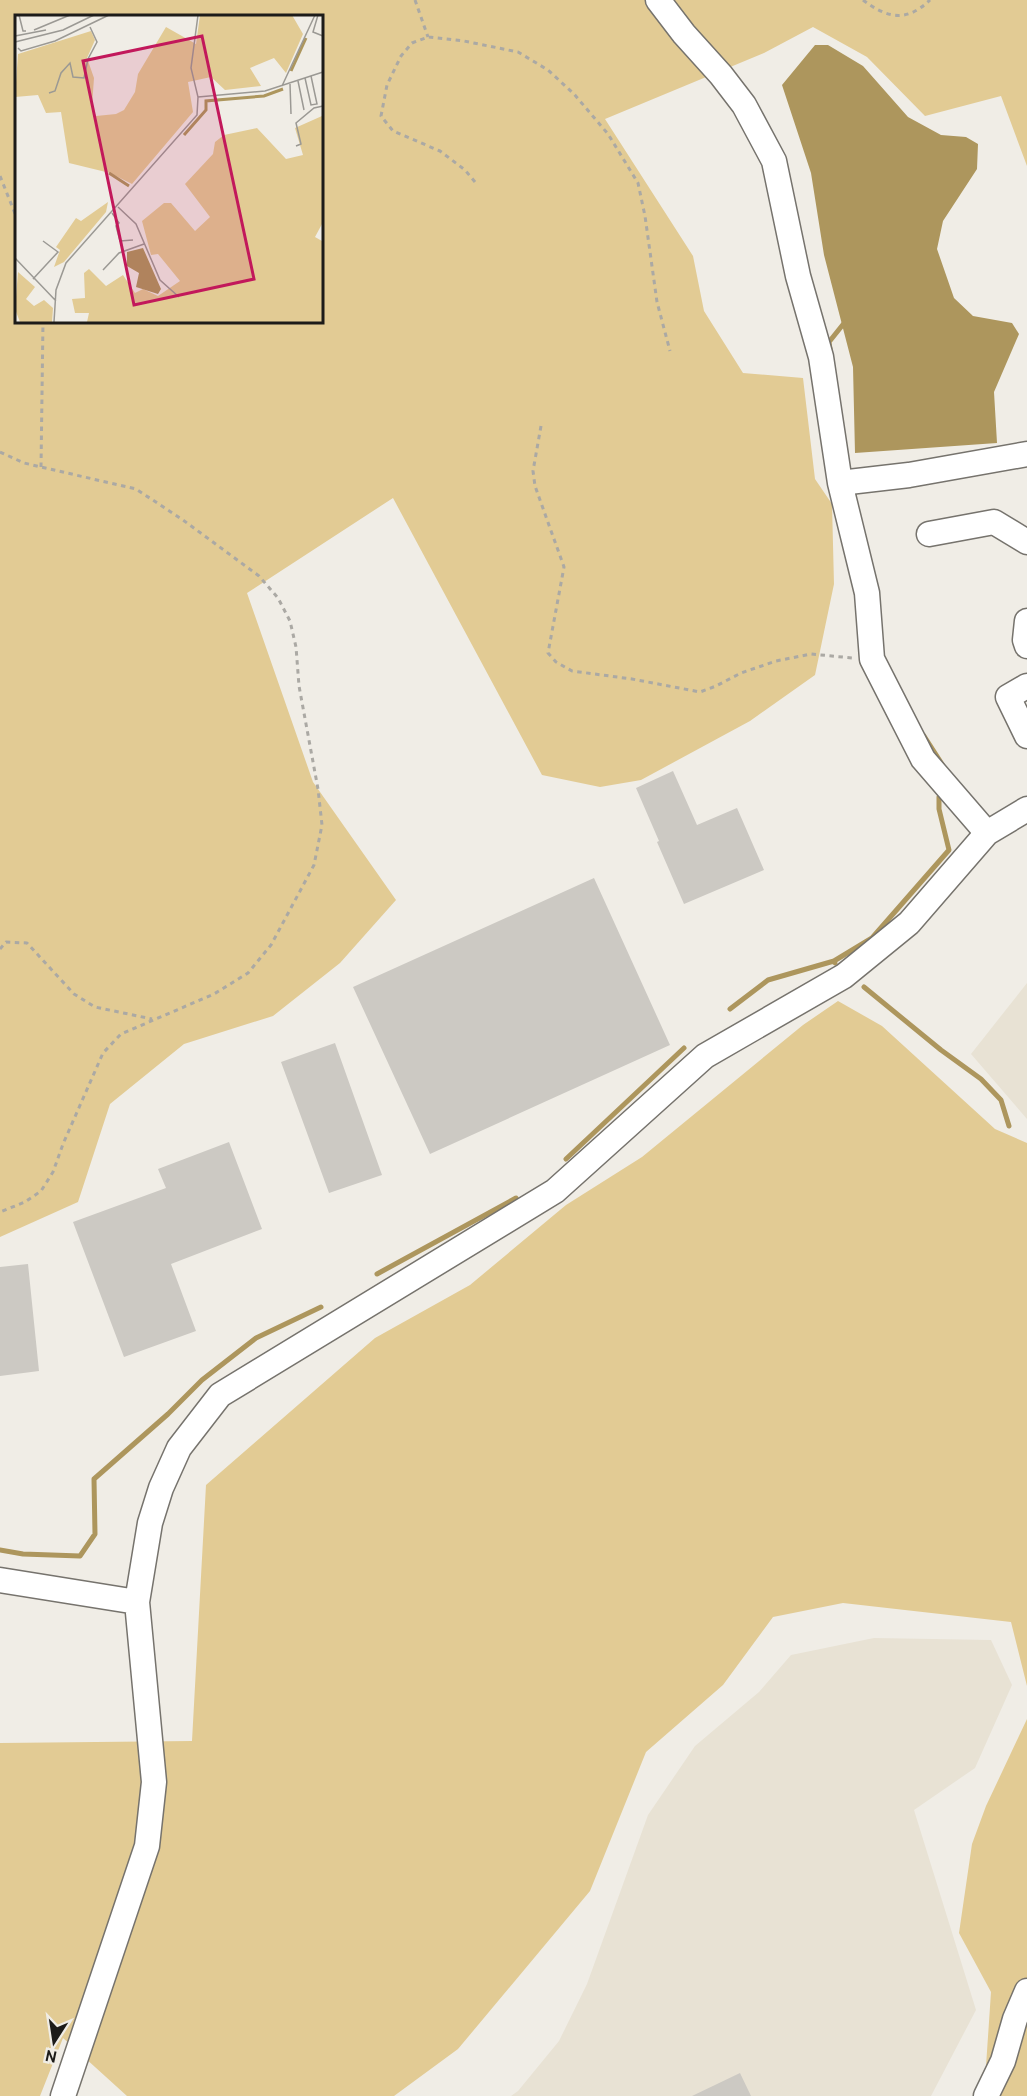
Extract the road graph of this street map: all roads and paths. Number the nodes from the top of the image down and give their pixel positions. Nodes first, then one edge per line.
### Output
1 (415, 0) edge
2 (658, 0) edge
3 (863, 0) edge
4 (930, 0) edge
5 (428, 37) junction
6 (0, 176) edge
7 (476, 182) dead end
8 (15, 214) edge
9 (43, 322) edge
10 (670, 351) dead end
11 (541, 426) dead end
12 (0, 452) edge
13 (1027, 454) edge
14 (41, 467) junction
15 (840, 483) junction
16 (929, 534) dead end
17 (1027, 542) edge
18 (1027, 621) edge
19 (1027, 646) edge
20 (872, 659) junction
21 (1027, 686) edge
22 (1027, 736) edge
23 (1027, 809) edge
24 (987, 833) junction
25 (0, 950) edge
26 (154, 1019) junction
27 (0, 1212) edge
28 (0, 1580) edge
29 (137, 1602) junction
30 (1027, 1991) edge
31 (63, 2096) edge
32 (986, 2096) edge

1 - 5 path
2 - 15 street
3 - 4 path
5 - 7 path
5 - 10 path
6 - 8 path
9 - 14 path
11 - 20 path
12 - 14 path
13 - 15 street
14 - 26 path
15 - 20 street
16 - 17 street
18 - 19 street
20 - 24 street
21 - 22 street
23 - 24 street
24 - 29 street
25 - 26 path
26 - 27 path
28 - 29 street
29 - 31 street
30 - 32 street

